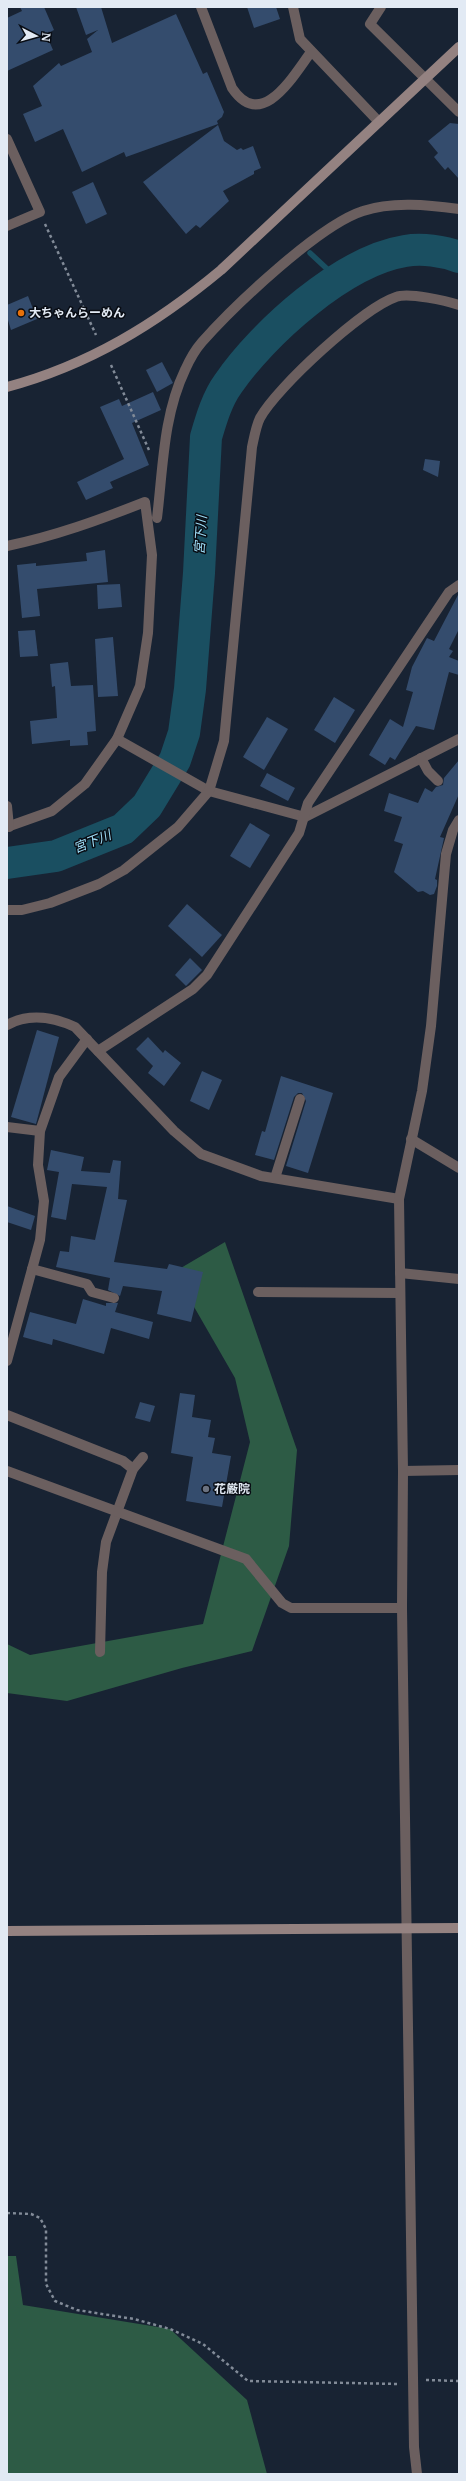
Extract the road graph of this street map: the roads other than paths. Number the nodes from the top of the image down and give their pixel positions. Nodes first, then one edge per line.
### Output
1 (201, 7) edge
2 (294, 7) edge
3 (381, 7) edge
4 (459, 47) edge
5 (311, 52) junction
6 (424, 80) junction
7 (459, 112) edge
8 (379, 122) junction
9 (7, 139) edge
10 (459, 209) edge
11 (7, 226) edge
12 (459, 305) edge
13 (7, 387) edge
14 (157, 518) dead end
15 (7, 546) edge
16 (459, 585) edge
17 (459, 739) edge
18 (121, 741) junction
19 (421, 758) junction
20 (438, 781) dead end
21 (207, 789) junction
22 (7, 806) edge
23 (305, 817) junction
24 (459, 820) edge
25 (8, 827) edge
26 (459, 839) edge
27 (446, 854) junction
28 (7, 910) edge
29 (7, 1025) edge
30 (87, 1039) junction
31 (98, 1051) junction
32 (300, 1099) dead end
33 (7, 1126) edge
34 (40, 1131) junction
35 (411, 1140) junction
36 (459, 1168) edge
37 (275, 1178) junction
38 (399, 1199) junction
39 (32, 1269) junction
40 (400, 1273) junction
41 (459, 1279) edge
42 (258, 1292) dead end
43 (400, 1293) junction
44 (114, 1298) dead end
45 (7, 1361) edge
46 (7, 1415) edge
47 (143, 1457) dead end
48 (133, 1469) junction
49 (459, 1470) edge
50 (7, 1471) edge
51 (403, 1471) junction
52 (117, 1512) junction
53 (402, 1608) junction
54 (100, 1652) dead end
55 (459, 1928) edge
56 (406, 1929) junction
57 (7, 1931) edge
58 (417, 2474) edge

1 - 5 street
2 - 5 street
3 - 6 street
4 - 6 street
5 - 8 street
6 - 7 street
6 - 8 street
8 - 13 street
9 - 11 street
10 - 14 street
12 - 21 street
15 - 18 street
16 - 23 street
17 - 19 street
18 - 21 street
18 - 25 street
19 - 20 street
19 - 23 street
21 - 23 street
21 - 28 street
22 - 25 street
23 - 31 street
24 - 27 street
26 - 27 street
27 - 35 street
29 - 30 street
30 - 31 street
30 - 34 street
31 - 37 street
32 - 37 street
33 - 34 street
34 - 39 street
35 - 36 street
35 - 38 street
37 - 38 street
38 - 40 street
39 - 44 street
39 - 45 street
40 - 41 street
40 - 43 street
42 - 43 street
43 - 51 street
46 - 48 street
47 - 48 street
48 - 52 street
49 - 51 street
50 - 52 street
51 - 53 street
52 - 53 street
52 - 54 street
53 - 56 street
55 - 56 street
56 - 57 street
56 - 58 street

